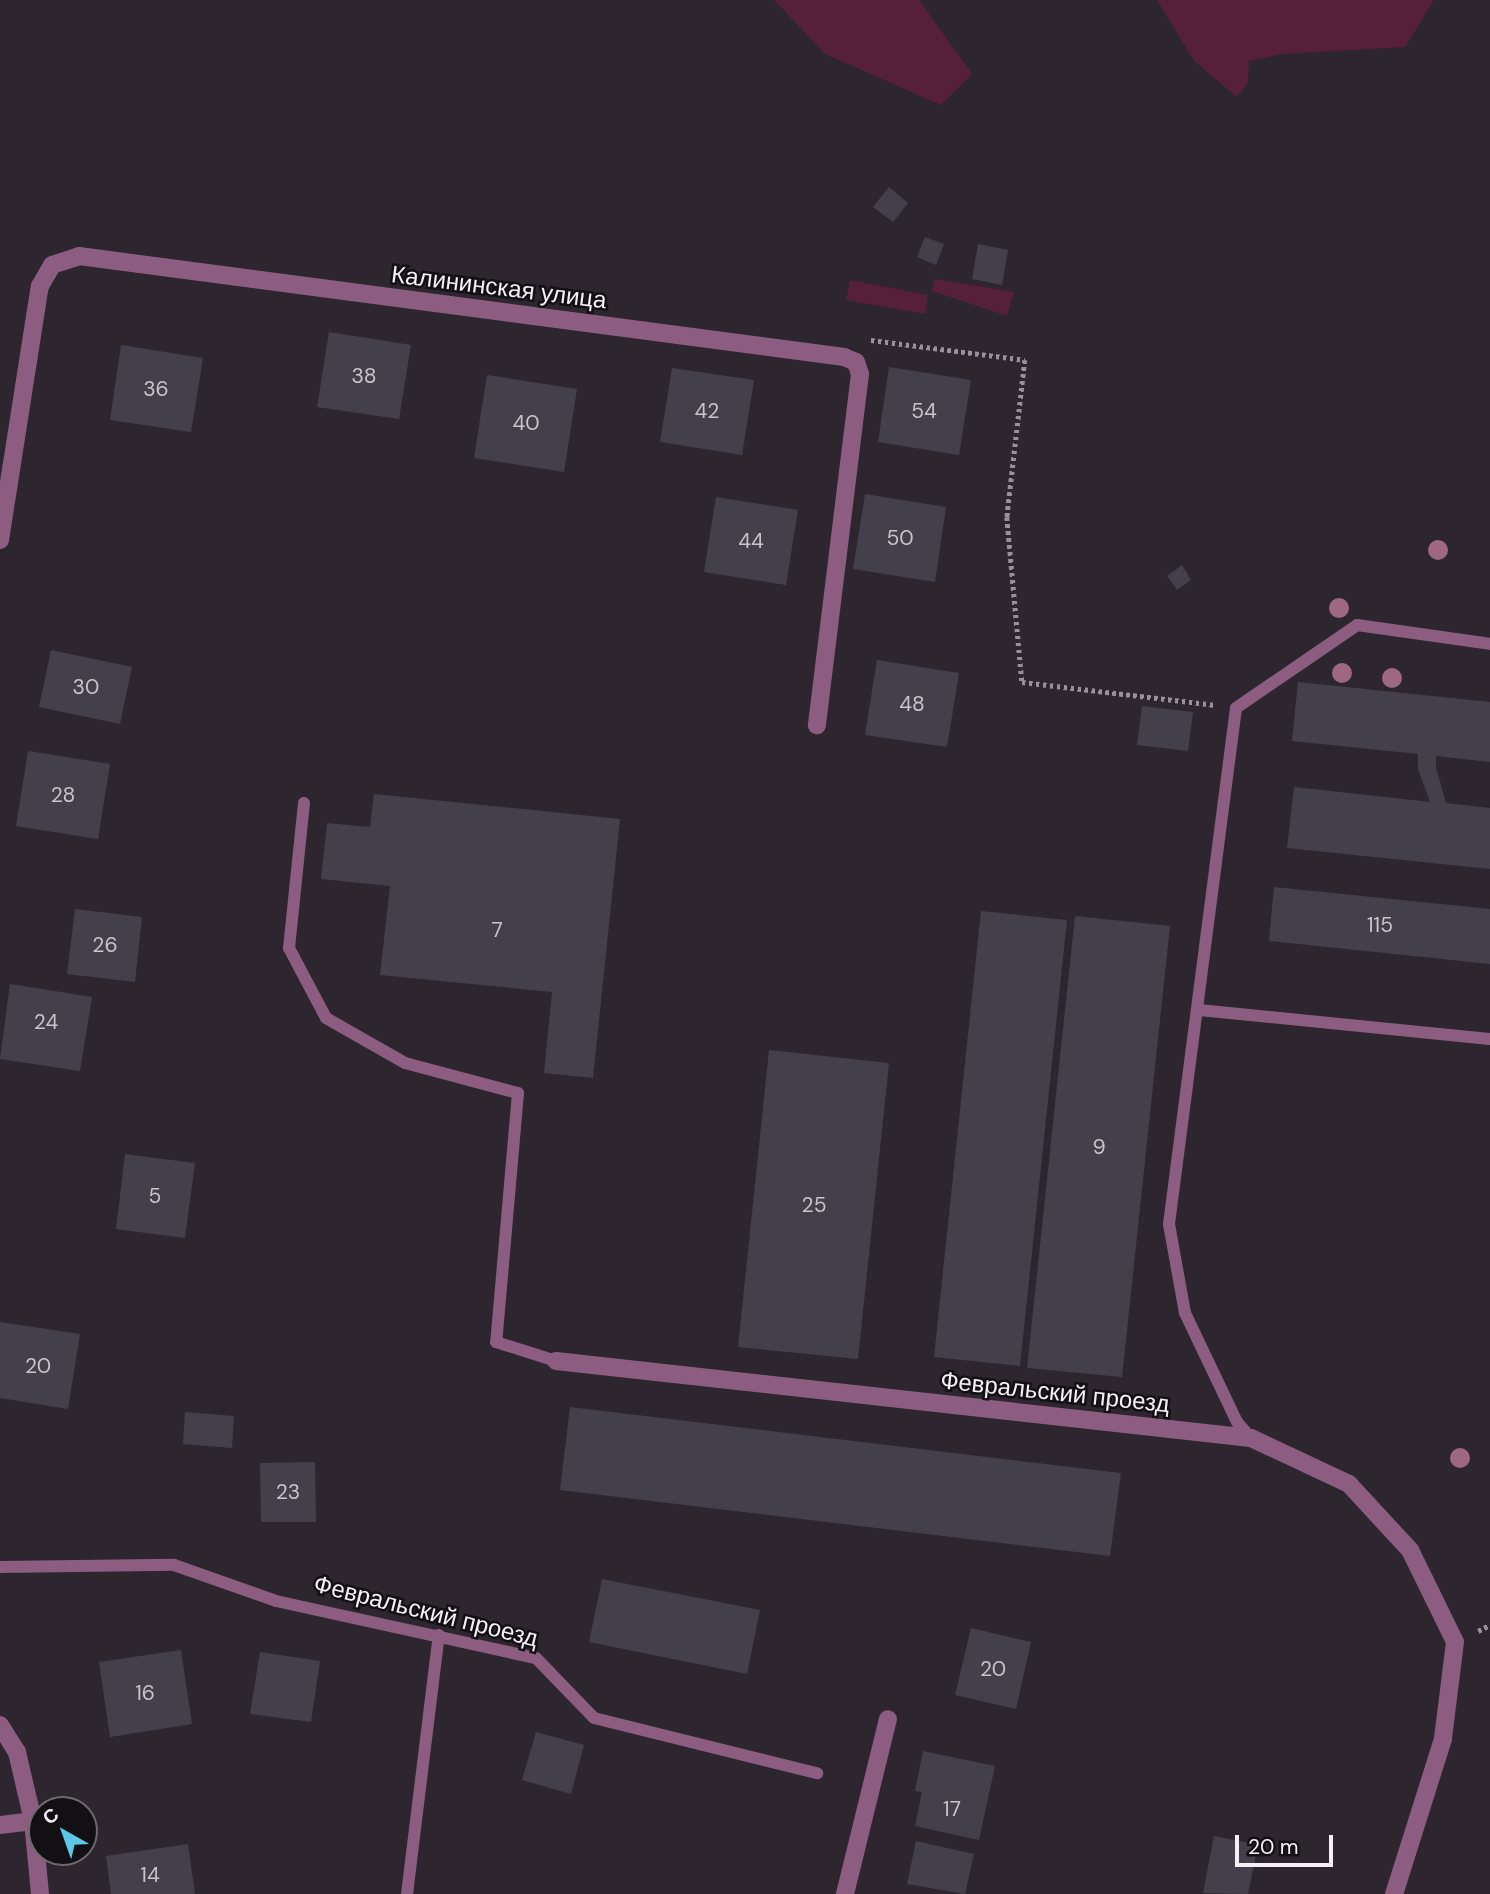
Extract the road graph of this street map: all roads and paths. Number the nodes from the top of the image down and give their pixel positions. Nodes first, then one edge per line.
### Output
1 (861, 339) dead end
2 (4, 471) edge
3 (0, 540) edge
4 (1490, 644) edge
5 (1236, 708) junction
6 (817, 725) dead end
7 (304, 803) dead end
8 (1199, 1010) junction
9 (1490, 1039) edge
10 (556, 1362) joint
11 (1251, 1438) junction
12 (0, 1567) edge
13 (439, 1636) junction
14 (888, 1719) dead end
15 (0, 1725) edge
16 (817, 1773) dead end
17 (28, 1799) edge
18 (28, 1822) edge
19 (0, 1825) edge
20 (37, 1866) edge
21 (40, 1894) edge
22 (407, 1894) edge
23 (845, 1894) edge
24 (1394, 1894) edge

1 - 5 path
2 - 3 street, Калининская улица
2 - 6 street, Калининская улица
4 - 5 lane
5 - 8 lane
7 - 10 lane
8 - 9 lane
8 - 11 lane
10 - 11 street, Февральский проезд
11 - 24 street, Февральский проезд
12 - 13 lane, Февральский проезд
13 - 16 lane, Февральский проезд
13 - 22 lane
14 - 23 street
15 - 17 street
18 - 19 street
20 - 21 street

